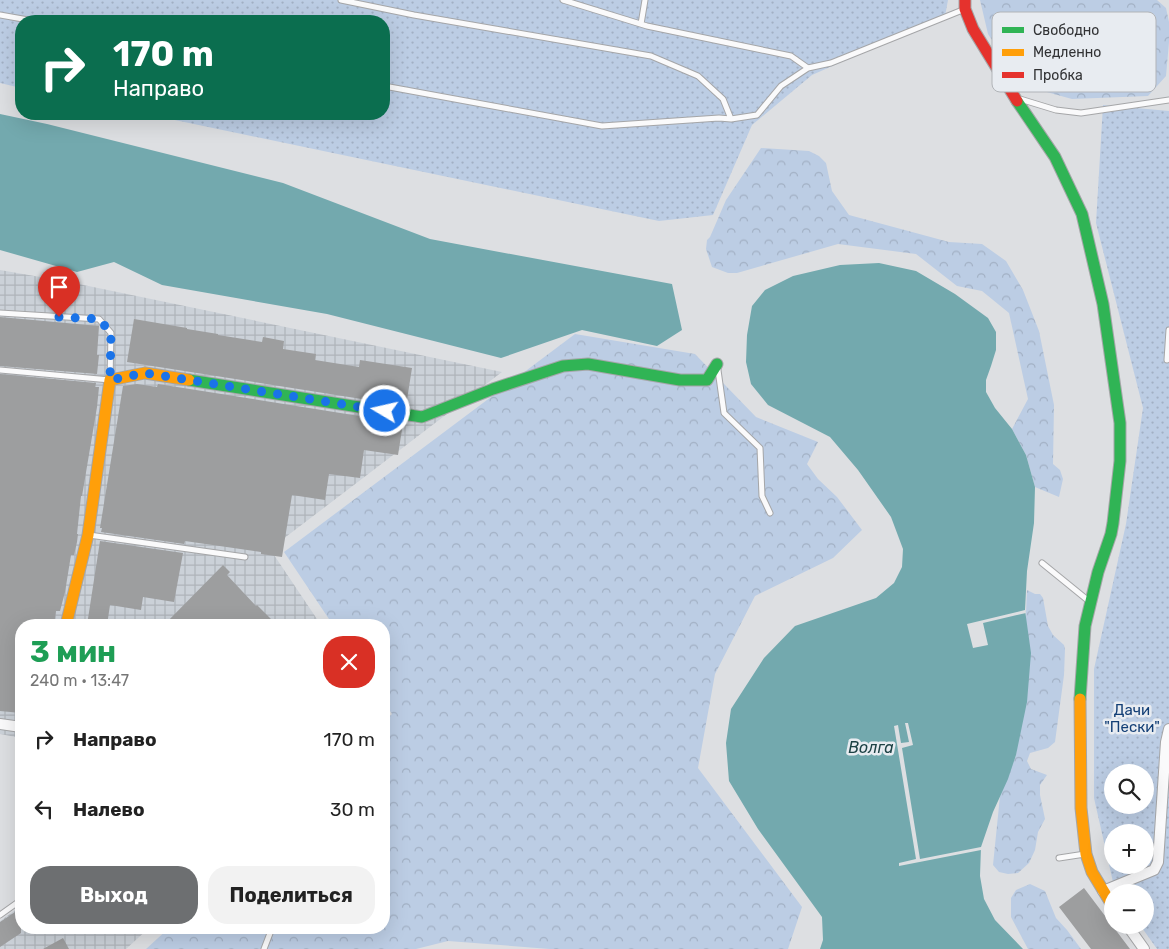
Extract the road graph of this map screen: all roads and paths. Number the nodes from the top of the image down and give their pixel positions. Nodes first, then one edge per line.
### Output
1 (341, 0) edge
2 (563, 0) edge
3 (645, 0) edge
4 (965, 4) edge
5 (0, 15) edge
6 (15, 18) edge
7 (641, 24) junction
8 (992, 61) edge
9 (808, 68) junction
10 (390, 87) edge
11 (1011, 92) edge
12 (1014, 97) junction
13 (1169, 100) edge
14 (731, 119) junction
15 (0, 313) edge
16 (1169, 330) edge
17 (1167, 360) dead end
18 (717, 364) joint
19 (0, 370) edge
20 (110, 380) junction
21 (770, 513) dead end
22 (88, 535) junction
23 (244, 557) dead end
24 (1042, 563) dead end
25 (1091, 603) junction
26 (67, 619) edge
27 (0, 724) edge
28 (15, 726) edge
29 (1169, 729) edge
30 (1086, 854) junction
31 (1059, 858) dead end
32 (1103, 891) joint
33 (15, 904) edge
34 (0, 915) edge
35 (270, 934) edge
36 (1133, 934) edge
37 (264, 949) edge
38 (1144, 949) edge

1 - 14 lane
2 - 7 lane
3 - 7 lane
4 - 8 street
4 - 9 lane
5 - 6 lane
7 - 9 lane
9 - 14 lane
10 - 14 lane
11 - 12 street
12 - 13 lane
12 - 25 street
15 - 20 lane
16 - 17 lane
18 - 20 street
18 - 21 lane
19 - 20 lane
20 - 22 street
22 - 23 lane
22 - 26 street
24 - 25 lane
25 - 30 street
27 - 28 street
29 - 32 street
30 - 31 lane
30 - 32 street
33 - 34 lane
35 - 37 lane
36 - 38 street

